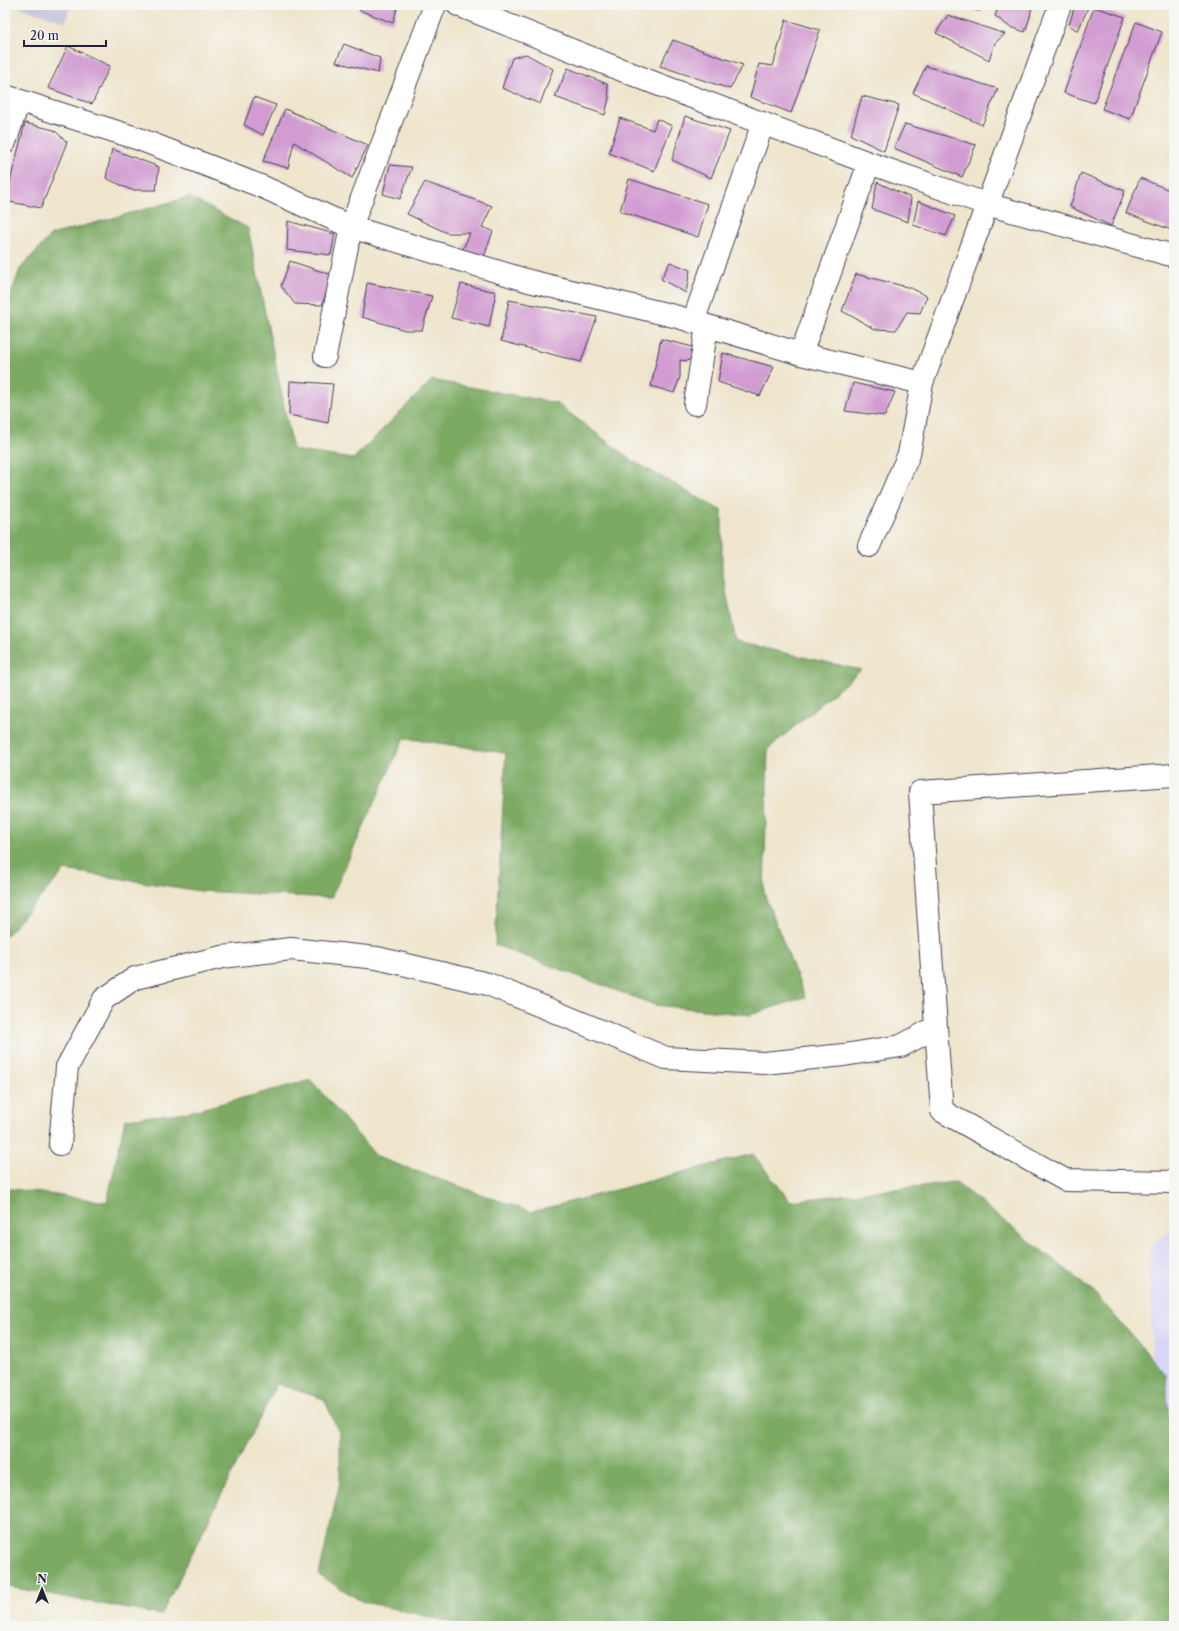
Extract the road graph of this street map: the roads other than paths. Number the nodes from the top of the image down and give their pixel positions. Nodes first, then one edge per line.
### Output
1 (435, 5) edge
2 (458, 5) edge
3 (1060, 5) edge
4 (12, 98) edge
5 (763, 123) junction
6 (5, 142) edge
7 (869, 163) junction
8 (986, 204) junction
9 (351, 227) junction
10 (1174, 256) edge
11 (700, 324) junction
12 (801, 354) junction
13 (325, 356) dead end
14 (922, 383) junction
15 (695, 404) dead end
16 (869, 546) dead end
17 (1174, 775) edge
18 (936, 1027) junction
19 (60, 1144) dead end
20 (1174, 1182) edge

1 - 9 street
2 - 5 street
3 - 8 street
4 - 6 street
4 - 9 street
5 - 7 street
5 - 11 street
7 - 8 street
7 - 12 street
8 - 10 street
8 - 14 street
9 - 11 street
9 - 13 street
11 - 12 street
11 - 15 street
12 - 14 street
14 - 16 street
17 - 18 street
18 - 19 street
18 - 20 street

